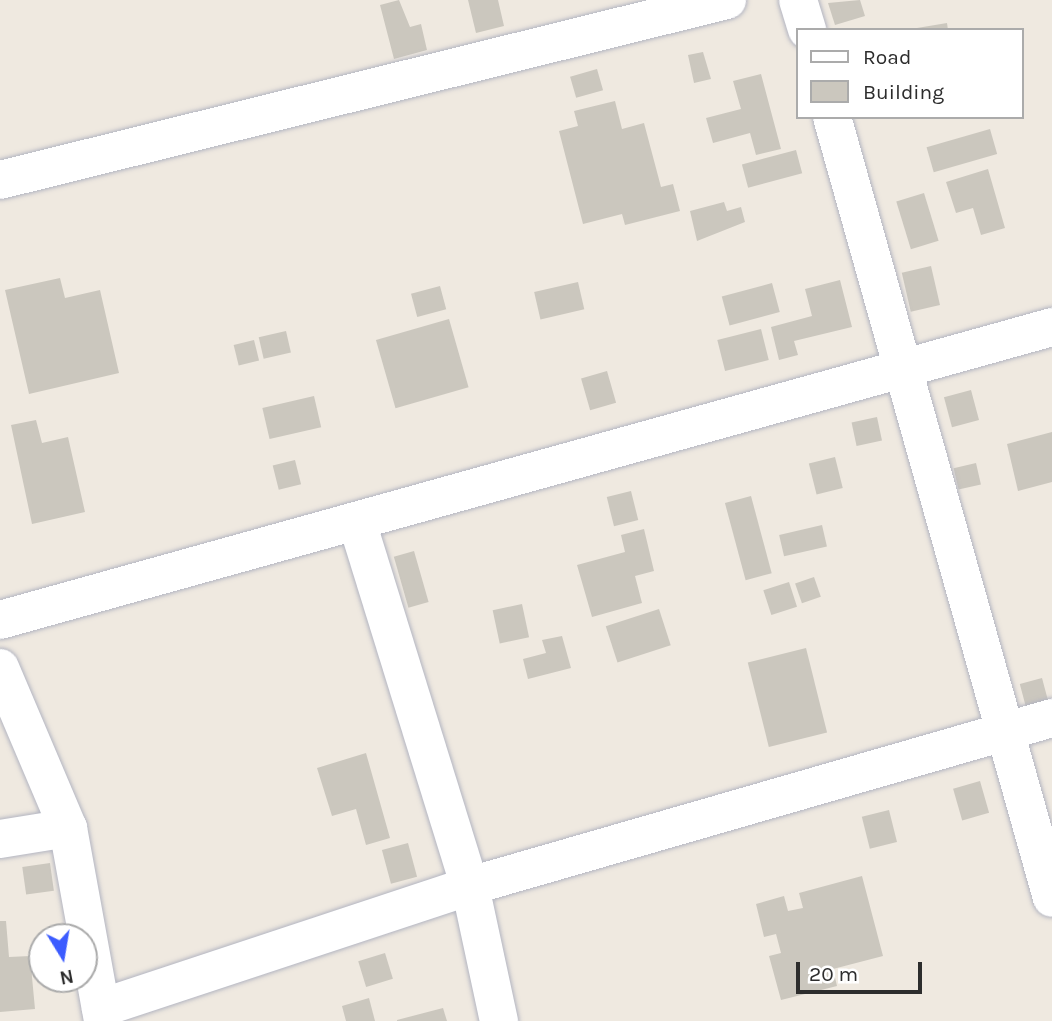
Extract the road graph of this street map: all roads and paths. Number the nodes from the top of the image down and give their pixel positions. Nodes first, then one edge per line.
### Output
1 (727, 0) edge
2 (798, 0) edge
3 (806, 28) edge
4 (833, 119) edge
5 (0, 180) edge
6 (1052, 327) edge
7 (904, 365) junction
8 (357, 523) junction
9 (0, 620) edge
10 (0, 668) edge
11 (1052, 718) edge
12 (1006, 731) junction
13 (68, 828) junction
14 (0, 839) edge
15 (470, 886) junction
16 (1052, 898) edge
17 (102, 1015) edge
18 (499, 1021) edge

1 - 5 street
2 - 3 street
4 - 7 street
6 - 7 street
7 - 8 street
7 - 12 street
8 - 9 street
8 - 15 street
10 - 13 street
11 - 12 street
12 - 15 street
12 - 16 street
13 - 14 street
13 - 17 street
15 - 17 street
15 - 18 street

